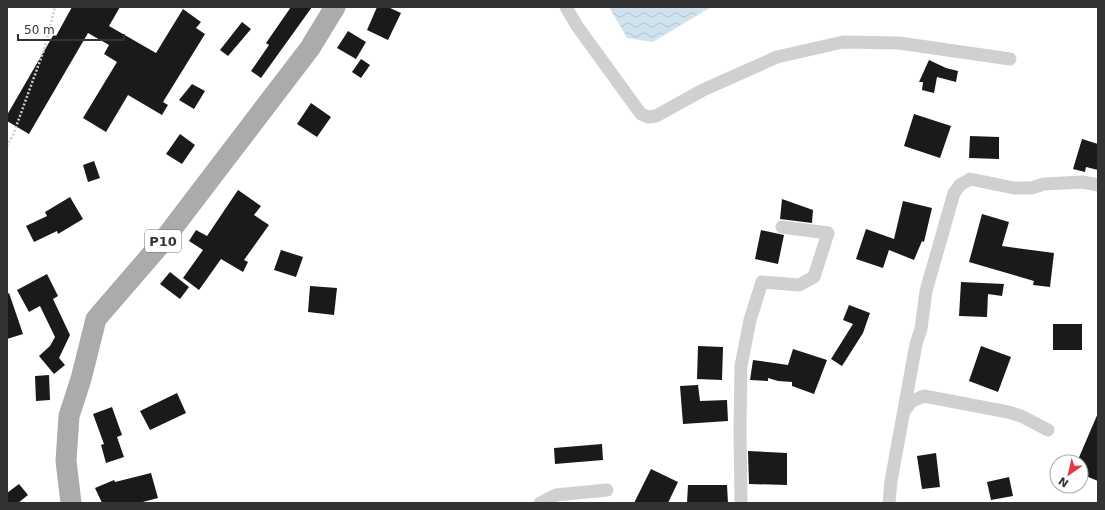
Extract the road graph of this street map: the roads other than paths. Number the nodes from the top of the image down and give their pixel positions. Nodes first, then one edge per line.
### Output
1 (335, 7) edge
2 (566, 7) edge
3 (1010, 60) dead end
4 (1098, 185) edge
5 (782, 226) dead end
6 (905, 410) junction
7 (1048, 430) dead end
8 (607, 490) dead end
9 (71, 503) edge
10 (540, 503) edge
11 (741, 503) edge
12 (889, 503) edge

1 - 9 main road, P10
2 - 3 street
4 - 6 street
5 - 11 street
6 - 7 street
6 - 12 street
8 - 10 street

